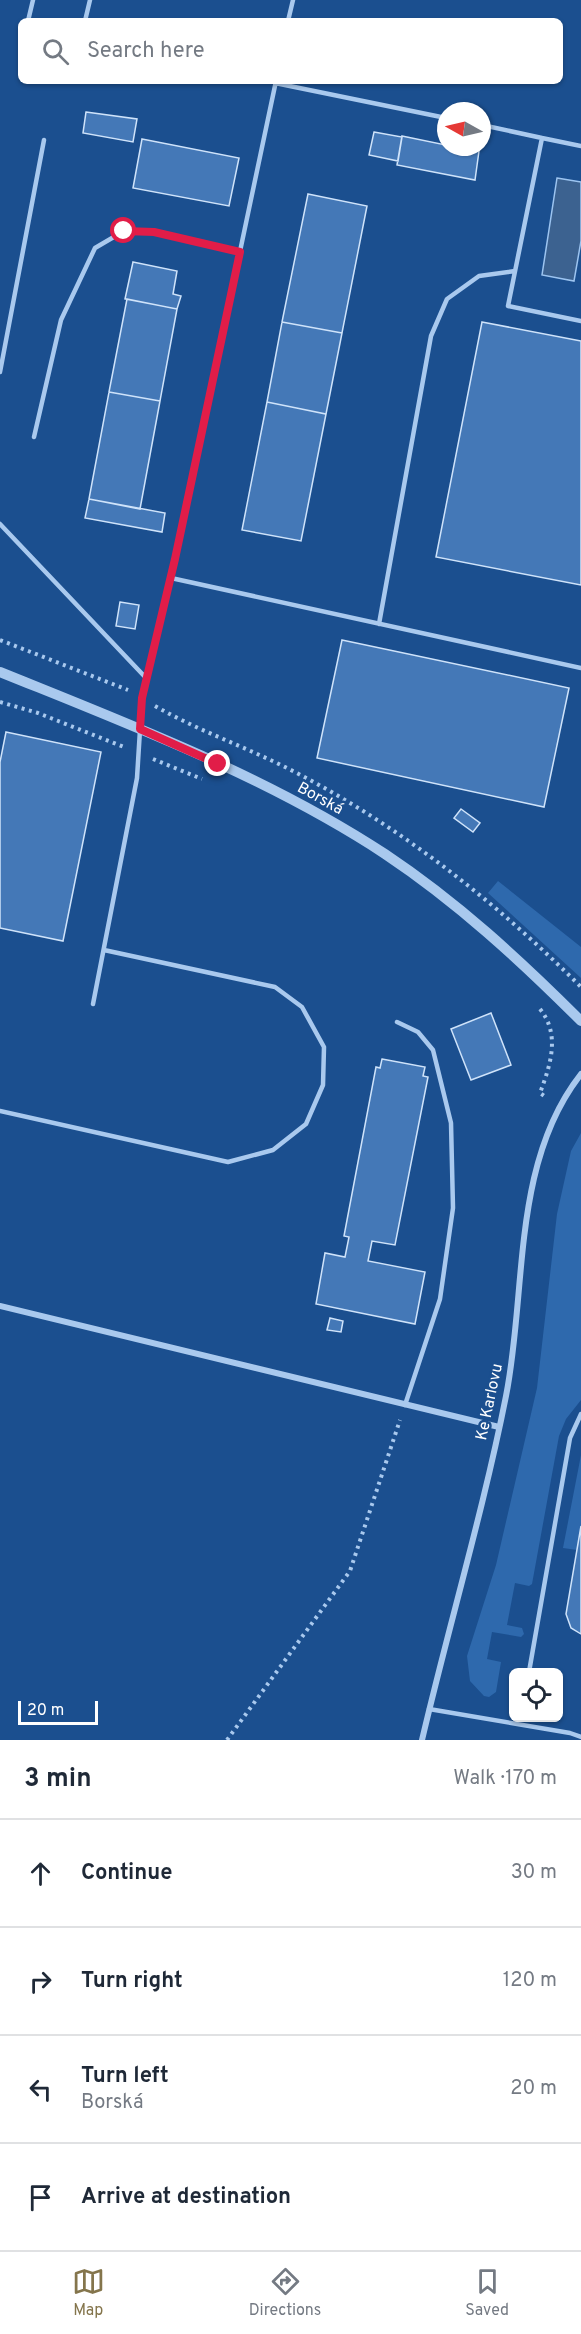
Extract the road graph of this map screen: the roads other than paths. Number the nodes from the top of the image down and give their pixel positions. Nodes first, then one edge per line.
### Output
1 (33, 0) edge
2 (90, 0) edge
3 (293, 0) edge
4 (29, 18) edge
5 (87, 18) edge
6 (289, 18) edge
7 (275, 84) edge
8 (284, 84) edge
9 (437, 116) edge
10 (491, 128) edge
11 (542, 138) junction
12 (44, 140) dead end
13 (581, 146) edge
14 (240, 252) junction
15 (516, 271) junction
16 (581, 321) edge
17 (0, 372) edge
18 (34, 437) dead end
19 (0, 524) edge
20 (171, 578) junction
21 (379, 624) junction
22 (581, 668) edge
23 (0, 672) edge
24 (147, 679) junction
25 (140, 729) junction
26 (104, 950) junction
27 (93, 1004) dead end
28 (581, 1021) edge
29 (397, 1022) dead end
30 (581, 1074) edge
31 (0, 1111) edge
32 (0, 1306) edge
33 (405, 1406) junction
34 (581, 1414) edge
35 (499, 1427) junction
36 (529, 1668) edge
37 (429, 1709) junction
38 (519, 1724) joint
39 (581, 1737) edge
40 (422, 1740) edge

1 - 4 lane
2 - 5 lane
3 - 6 lane
7 - 14 lane
8 - 9 lane
10 - 11 lane
11 - 13 lane
11 - 15 lane
12 - 17 lane
14 - 18 lane
14 - 20 lane
15 - 16 lane
15 - 21 lane
19 - 24 lane
20 - 21 lane
20 - 24 lane
21 - 22 lane
23 - 25 street, Borská
24 - 25 lane
25 - 26 lane
25 - 28 street, Borská
26 - 27 lane
26 - 31 lane
29 - 33 lane
30 - 35 street, Ke Karlovu
32 - 33 street
33 - 35 street
34 - 36 lane
35 - 37 street, Ke Karlovu
37 - 38 lane
37 - 40 street, Ke Karlovu
38 - 39 lane

